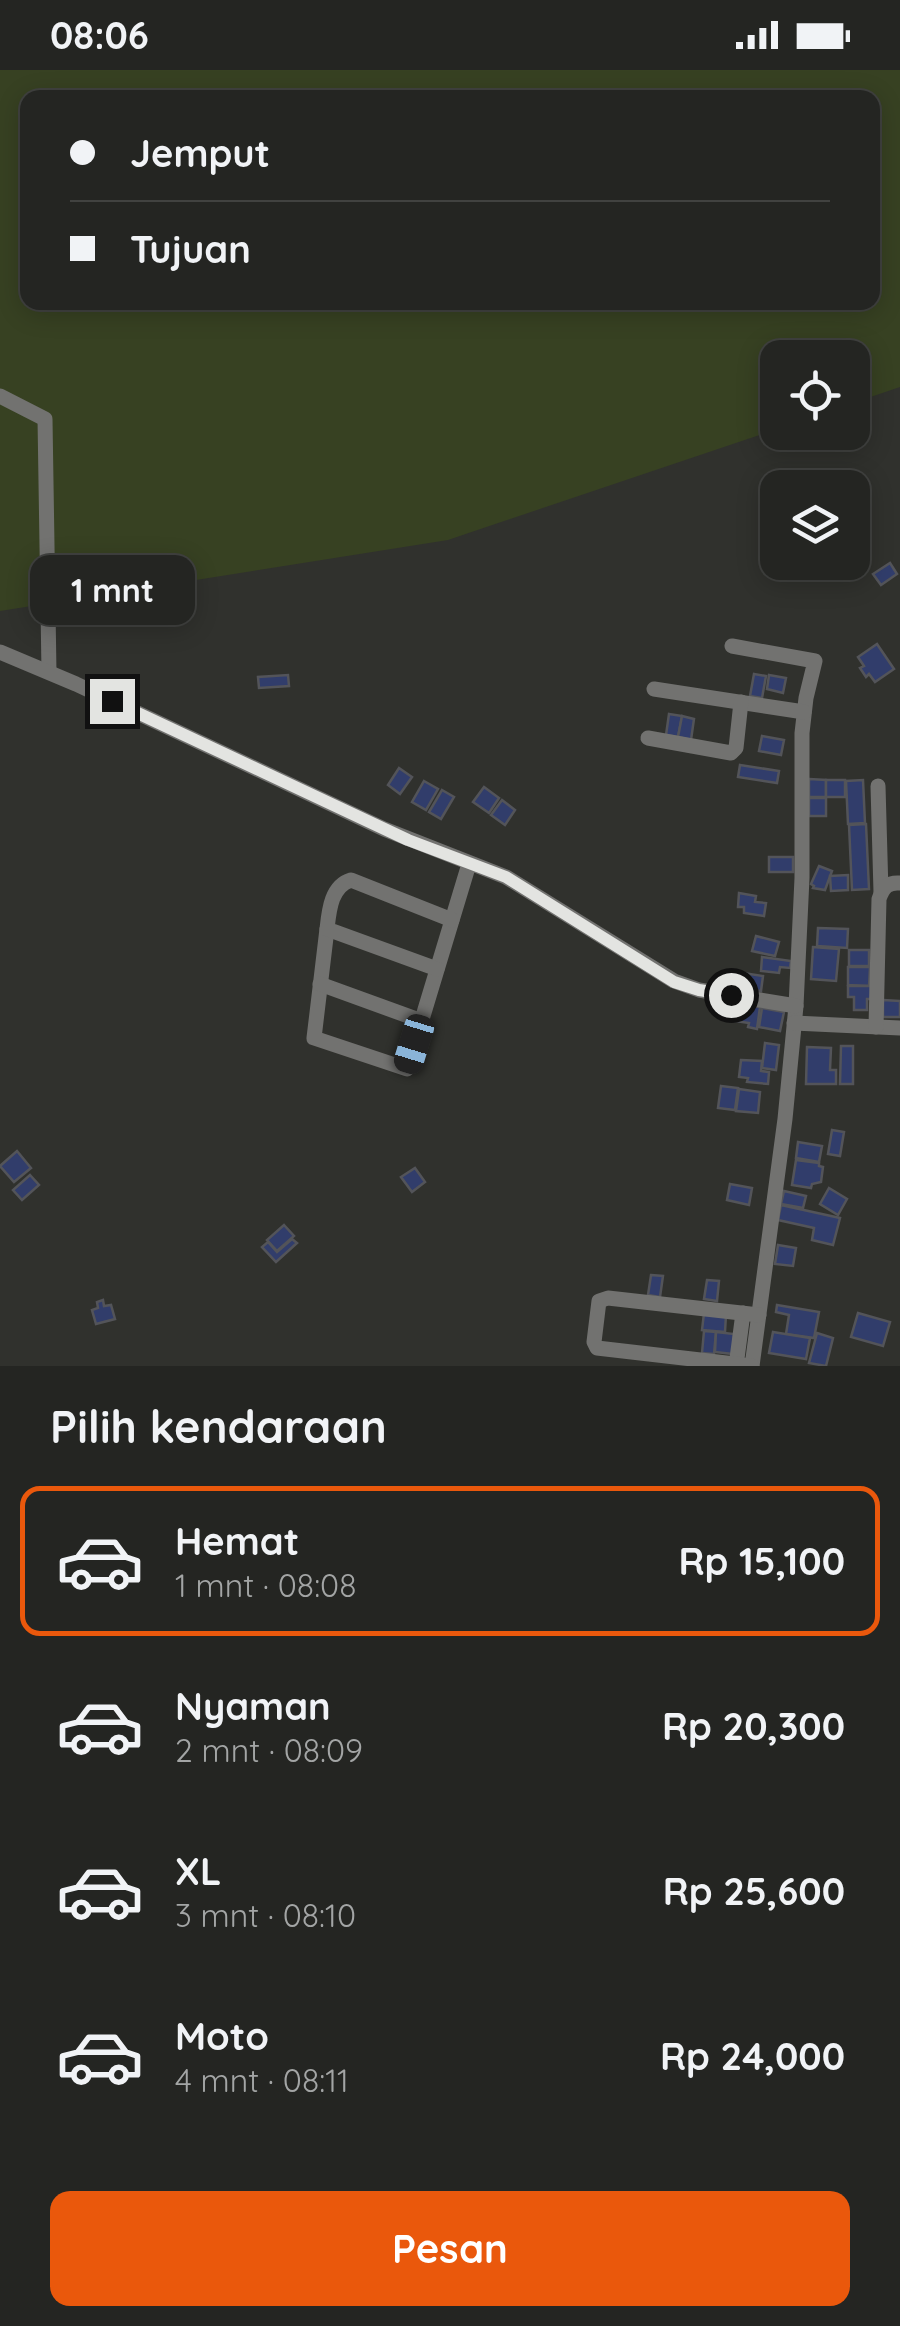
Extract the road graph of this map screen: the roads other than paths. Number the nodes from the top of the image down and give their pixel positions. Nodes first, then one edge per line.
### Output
1 (0, 396) edge
2 (732, 646) dead end
3 (0, 652) edge
4 (49, 672) junction
5 (654, 689) dead end
6 (741, 702) junction
7 (804, 712) junction
8 (648, 738) dead end
9 (878, 786) dead end
10 (471, 865) junction
11 (900, 883) edge
12 (882, 892) junction
13 (452, 920) junction
14 (326, 929) junction
15 (437, 969) junction
16 (320, 984) junction
17 (796, 1006) junction
18 (422, 1020) junction
19 (794, 1023) junction
20 (876, 1027) junction
21 (900, 1028) edge
22 (751, 1314) junction
23 (744, 1365) edge

1 - 4 street
2 - 7 street
3 - 4 street
4 - 10 street
5 - 6 street
6 - 7 street
6 - 8 street
7 - 17 street
9 - 12 street
10 - 13 street
10 - 17 street
11 - 12 street
12 - 20 street
13 - 14 street
13 - 15 street
14 - 15 street
14 - 16 street
15 - 18 street
16 - 18 street
16 - 18 street
17 - 19 street
19 - 20 street
19 - 22 street
20 - 21 street
22 - 23 street
22 - 23 street

